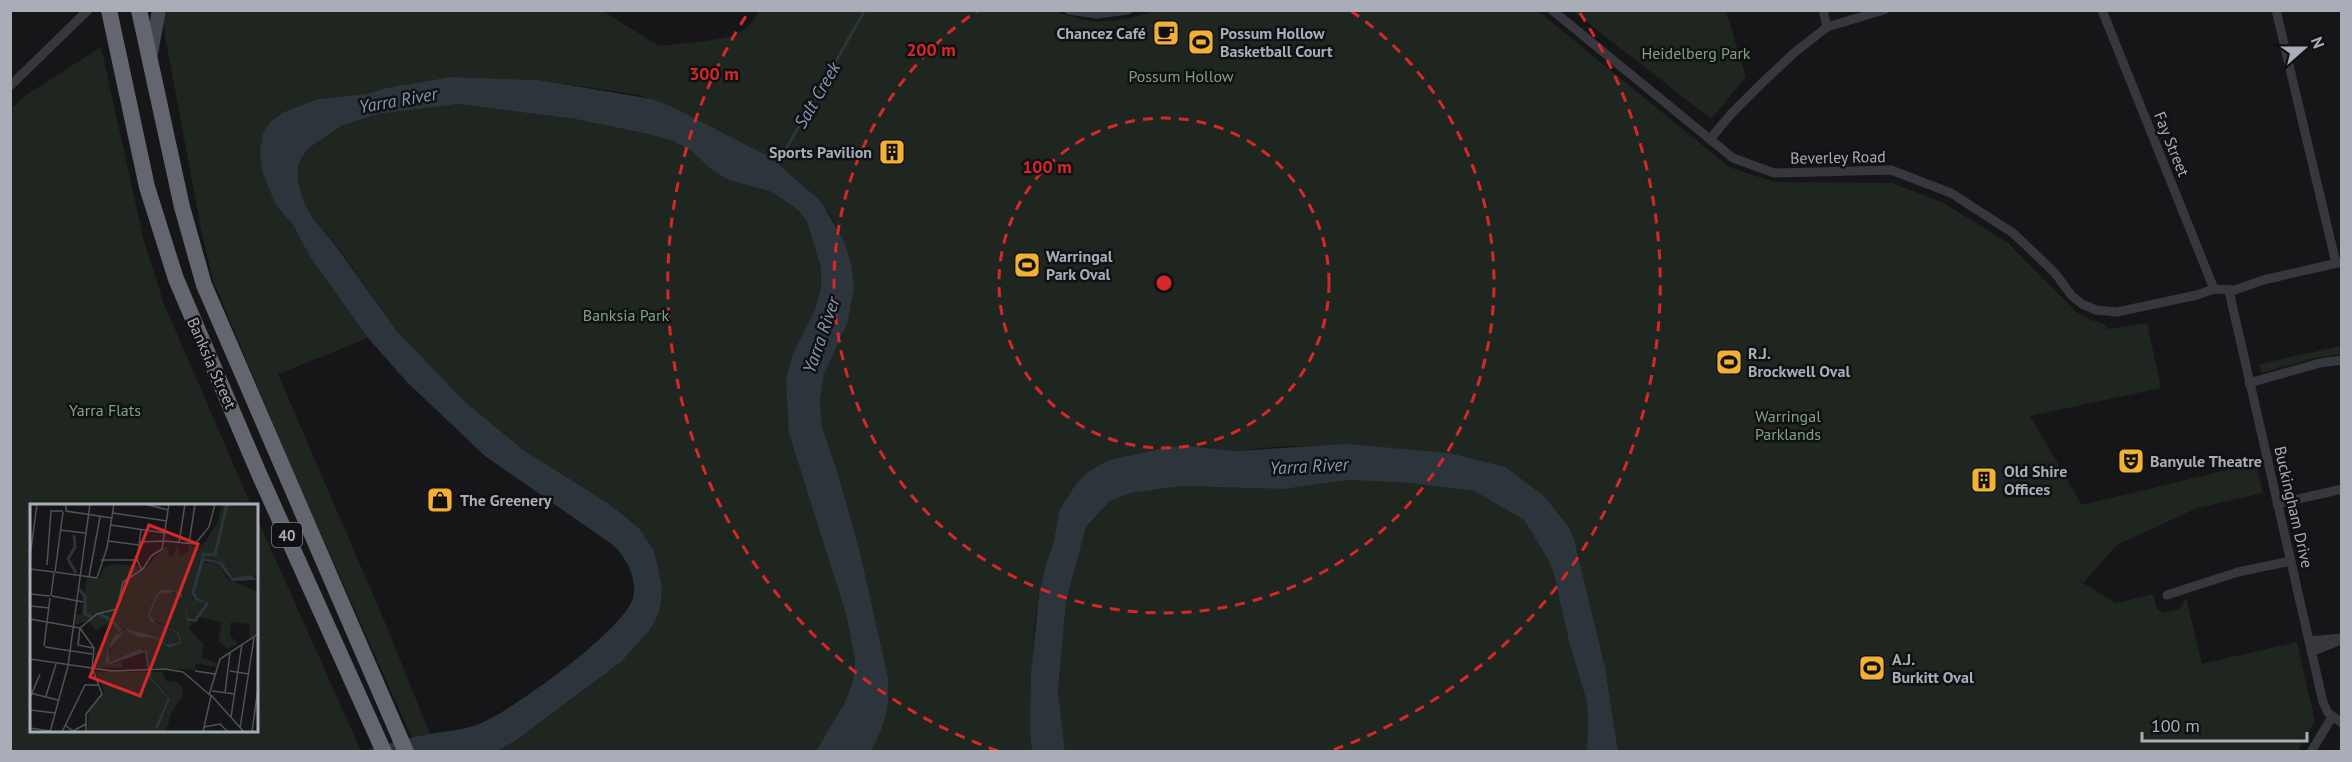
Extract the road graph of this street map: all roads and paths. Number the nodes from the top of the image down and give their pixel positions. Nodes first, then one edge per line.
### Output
1 (88, 10) edge
2 (109, 10) edge
3 (139, 10) edge
4 (159, 10) edge
5 (1069, 10) edge
6 (1128, 10) edge
7 (1552, 10) edge
8 (1823, 10) edge
9 (1884, 10) edge
10 (2102, 10) edge
11 (2276, 10) edge
12 (1827, 27) junction
13 (150, 60) junction
14 (10, 86) edge
15 (1710, 139) junction
16 (2339, 262) edge
17 (2214, 289) junction
18 (2229, 291) junction
19 (2342, 360) edge
20 (2250, 383) junction
21 (2342, 489) edge
22 (2277, 504) junction
23 (2291, 561) junction
24 (2167, 595) dead end
25 (2342, 639) edge
26 (2309, 641) junction
27 (2311, 652) junction
28 (2332, 717) junction
29 (2342, 723) edge
30 (384, 752) edge
31 (406, 752) edge
32 (2311, 752) edge

1 - 14 street
2 - 30 highway, Banksia Street / 40
3 - 13 highway, Banksia Street / 40
4 - 13 main road
5 - 6 street
7 - 15 street, Beverley Road
8 - 12 street
9 - 12 street
10 - 17 street, Fay Street
11 - 16 street
12 - 15 street
13 - 31 highway, Banksia Street / 40
15 - 17 street, Beverley Road
16 - 18 street, Beverley Road
17 - 18 street, Beverley Road
18 - 20 street, Buckingham Drive
19 - 20 street
20 - 22 street, Buckingham Drive
21 - 22 street
22 - 23 street, Buckingham Drive
23 - 24 street
23 - 26 street, Buckingham Drive
25 - 26 street
25 - 27 street
26 - 27 street, Buckingham Drive
27 - 28 street, Buckingham Drive
28 - 29 street
28 - 32 street

